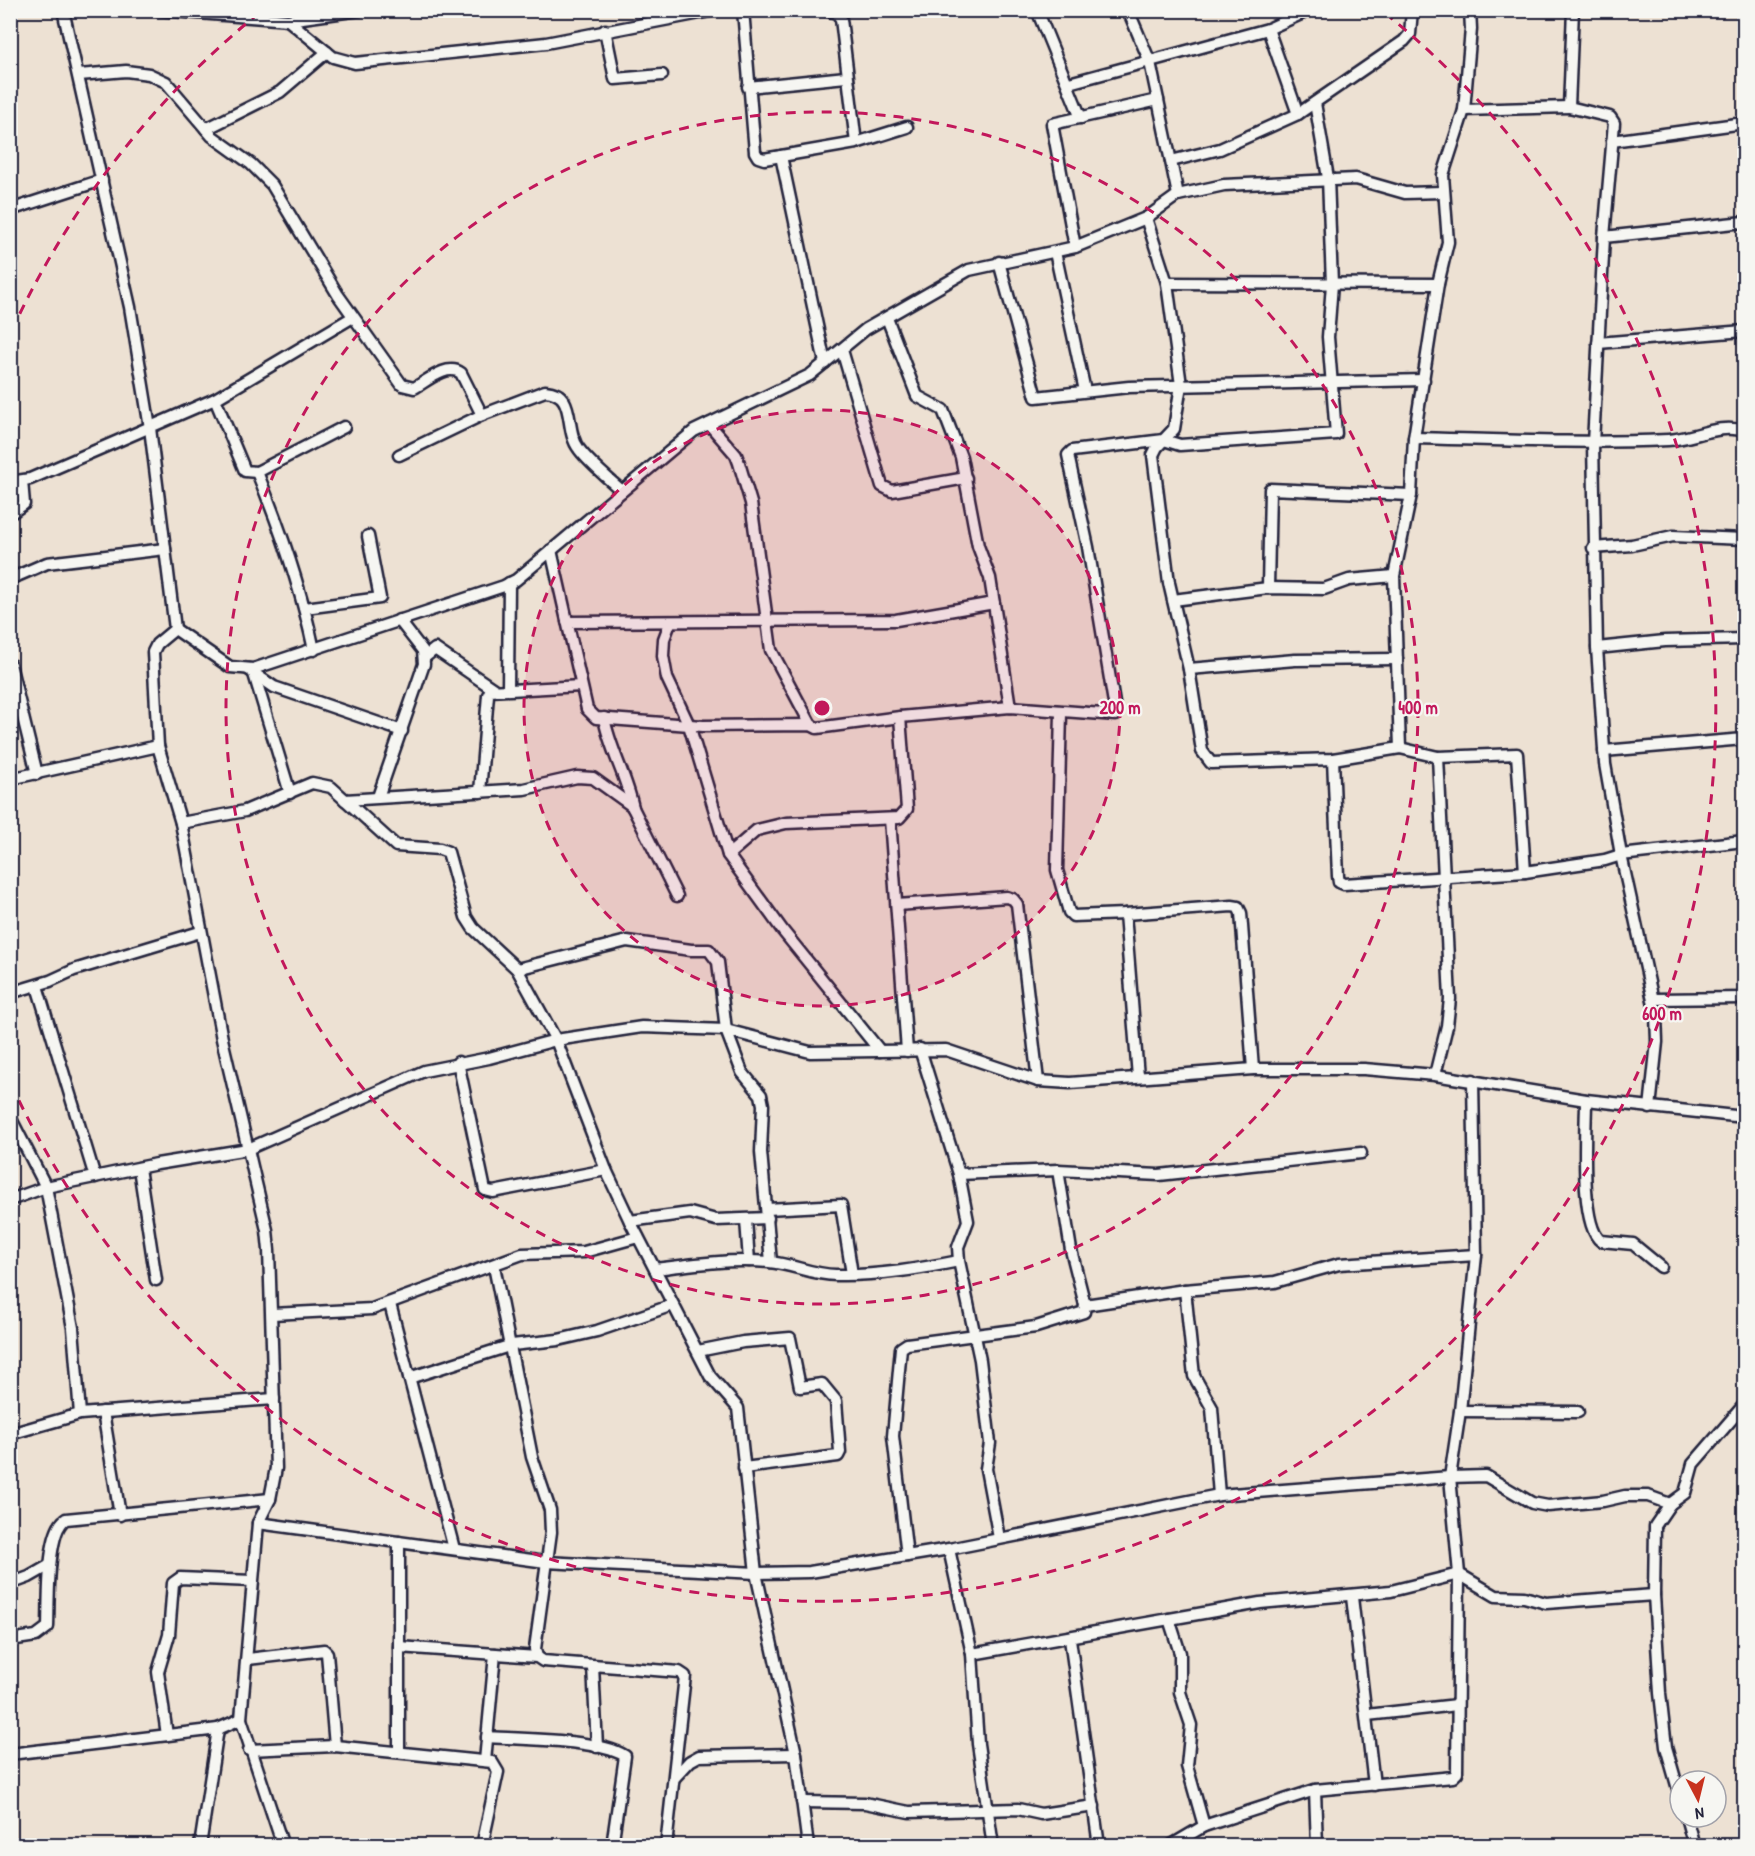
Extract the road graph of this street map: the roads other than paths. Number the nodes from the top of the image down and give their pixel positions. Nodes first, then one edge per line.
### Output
1 (63, 10) edge
2 (158, 10) edge
3 (360, 10) edge
4 (716, 10) edge
5 (743, 10) edge
6 (825, 10) edge
7 (1037, 10) edge
8 (1128, 10) edge
9 (1310, 10) edge
10 (1412, 10) edge
11 (1470, 10) edge
12 (1573, 10) edge
13 (241, 14) edge
14 (303, 14) edge
15 (664, 15) edge
16 (288, 20) junction
17 (1268, 29) junction
18 (605, 30) junction
19 (327, 52) junction
20 (1150, 62) junction
21 (79, 75) junction
22 (662, 75) dead end
23 (846, 76) junction
24 (1069, 83) junction
25 (748, 87) junction
26 (1158, 100) junction
27 (1315, 103) junction
28 (1569, 107) junction
29 (1464, 110) junction
30 (1298, 114) junction
31 (1082, 118) junction
32 (1744, 123) edge
33 (907, 127) dead end
34 (206, 129) junction
35 (1612, 141) junction
36 (856, 143) junction
37 (781, 156) junction
38 (1171, 161) junction
39 (1328, 178) junction
40 (102, 180) junction
41 (1442, 192) junction
42 (1178, 195) junction
43 (10, 210) edge
44 (1146, 218) junction
45 (1744, 222) edge
46 (1604, 237) junction
47 (1076, 247) junction
48 (1055, 252) junction
49 (999, 262) junction
50 (1167, 283) junction
51 (1332, 284) junction
52 (1438, 284) junction
53 (353, 316) junction
54 (887, 318) junction
55 (1744, 331) edge
56 (1598, 343) junction
57 (842, 350) junction
58 (825, 363) junction
59 (1424, 380) junction
60 (1333, 382) junction
61 (1181, 385) junction
62 (1085, 391) junction
63 (215, 399) junction
64 (482, 415) junction
65 (710, 424) junction
66 (344, 427) dead end
67 (150, 428) junction
68 (1174, 429) junction
69 (1743, 432) edge
70 (1414, 438) junction
71 (1164, 440) junction
72 (1593, 443) junction
73 (1180, 446) junction
74 (399, 455) dead end
75 (257, 472) junction
76 (966, 478) junction
77 (10, 482) edge
78 (22, 482) junction
79 (622, 491) junction
80 (1411, 495) junction
81 (10, 513) edge
82 (369, 536) dead end
83 (1744, 539) edge
84 (1593, 548) junction
85 (165, 549) junction
86 (551, 550) junction
87 (1394, 576) junction
88 (10, 579) edge
89 (509, 583) junction
90 (1268, 588) junction
91 (1173, 600) junction
92 (994, 603) junction
93 (305, 608) junction
94 (399, 620) junction
95 (767, 620) junction
96 (567, 622) junction
97 (670, 623) junction
98 (175, 629) junction
99 (1744, 639) edge
100 (1596, 648) junction
101 (314, 650) junction
102 (425, 657) junction
103 (1397, 659) junction
104 (10, 664) edge
105 (1189, 669) junction
106 (251, 672) junction
107 (12, 676) edge
108 (581, 686) junction
109 (507, 689) junction
110 (495, 690) junction
111 (1010, 707) junction
112 (1061, 713) junction
113 (900, 717) junction
114 (604, 718) junction
115 (689, 725) junction
116 (811, 726) junction
117 (402, 731) junction
118 (1744, 739) edge
119 (158, 746) junction
120 (1400, 748) junction
121 (1604, 751) junction
122 (1438, 757) junction
123 (1333, 759) junction
124 (37, 774) junction
125 (10, 779) edge
126 (480, 792) junction
127 (290, 793) junction
128 (378, 797) junction
129 (345, 800) junction
130 (633, 808) junction
131 (890, 819) junction
132 (181, 823) junction
133 (1744, 841) edge
134 (728, 855) junction
135 (1621, 855) junction
136 (1525, 872) junction
137 (1446, 876) junction
138 (677, 896) dead end
139 (897, 905) junction
140 (1125, 914) junction
141 (200, 932) junction
142 (517, 969) junction
143 (37, 986) junction
144 (10, 993) edge
145 (1744, 998) edge
146 (1654, 999) junction
147 (726, 1030) junction
148 (556, 1040) junction
149 (920, 1049) junction
150 (880, 1051) junction
151 (907, 1051) junction
152 (458, 1062) junction
153 (1253, 1069) junction
154 (1435, 1075) junction
155 (1138, 1077) junction
156 (1473, 1080) junction
157 (1038, 1081) junction
158 (1586, 1100) junction
159 (1650, 1108) junction
160 (10, 1117) edge
161 (1744, 1117) edge
162 (248, 1149) junction
163 (1361, 1153) dead end
164 (140, 1168) junction
165 (606, 1170) junction
166 (1058, 1170) junction
167 (959, 1174) junction
168 (95, 1177) junction
169 (45, 1188) junction
170 (10, 1200) edge
171 (767, 1213) junction
172 (746, 1220) junction
173 (630, 1221) junction
174 (638, 1237) junction
175 (1476, 1255) junction
176 (749, 1261) junction
177 (959, 1261) junction
178 (771, 1262) junction
179 (494, 1266) junction
180 (1661, 1267) dead end
181 (655, 1269) junction
182 (852, 1274) junction
183 (156, 1280) dead end
184 (1185, 1290) junction
185 (390, 1304) junction
186 (673, 1305) junction
187 (1085, 1305) junction
188 (272, 1314) junction
189 (975, 1336) junction
190 (512, 1345) junction
191 (698, 1351) junction
192 (409, 1378) junction
193 (274, 1399) junction
194 (1744, 1404) edge
195 (1461, 1411) junction
196 (103, 1412) junction
197 (1578, 1412) dead end
198 (80, 1414) junction
199 (10, 1434) edge
200 (744, 1468) junction
201 (1450, 1477) junction
202 (1220, 1495) junction
203 (270, 1499) junction
204 (1670, 1504) junction
205 (120, 1515) junction
206 (258, 1523) junction
207 (999, 1538) junction
208 (399, 1542) junction
209 (454, 1549) junction
210 (949, 1549) junction
211 (907, 1556) junction
212 (546, 1562) junction
213 (50, 1565) junction
214 (756, 1574) junction
215 (1458, 1574) junction
216 (252, 1581) junction
217 (10, 1584) edge
218 (1654, 1595) junction
219 (1352, 1597) junction
220 (1169, 1619) junction
221 (1070, 1638) junction
222 (10, 1640) edge
223 (399, 1647) junction
224 (495, 1654) junction
225 (972, 1654) junction
226 (537, 1657) junction
227 (248, 1659) junction
228 (593, 1666) junction
229 (1457, 1705) junction
230 (1367, 1715) junction
231 (241, 1719) junction
232 (218, 1729) junction
233 (167, 1735) junction
234 (487, 1737) junction
235 (335, 1746) junction
236 (597, 1747) junction
237 (249, 1750) junction
238 (399, 1752) junction
239 (10, 1754) edge
240 (796, 1754) junction
241 (485, 1761) junction
242 (1672, 1769) edge
243 (675, 1778) junction
244 (1374, 1785) junction
245 (1315, 1790) junction
246 (802, 1802) junction
247 (1094, 1806) junction
248 (987, 1810) junction
249 (1203, 1826) junction
250 (1689, 1829) edge
251 (200, 1845) edge
252 (283, 1845) edge
253 (482, 1845) edge
254 (612, 1845) edge
255 (666, 1845) edge
256 (808, 1845) edge
257 (993, 1845) edge
258 (1099, 1845) edge
259 (1170, 1845) edge
260 (1317, 1845) edge
261 (1694, 1845) edge

1 - 21 street
2 - 13 street
3 - 14 street
4 - 15 street
5 - 25 street
6 - 23 street
7 - 24 street
8 - 20 street
9 - 17 street
10 - 27 street
11 - 29 street
12 - 28 street
13 - 16 street
14 - 16 street
15 - 18 street
16 - 19 street
17 - 20 street
17 - 30 street
18 - 19 street
18 - 22 street
19 - 34 street
20 - 24 street
20 - 26 street
21 - 34 street
21 - 40 street
23 - 25 street
23 - 36 street
24 - 31 street
25 - 37 street
26 - 31 street
26 - 38 street
27 - 30 street
27 - 39 street
28 - 29 street
28 - 35 street
29 - 41 street
30 - 38 street
31 - 47 street
32 - 35 street
33 - 36 street
34 - 53 street
35 - 46 street
36 - 37 street
37 - 58 street
38 - 42 street
39 - 41 street
39 - 42 street
39 - 51 street
40 - 43 street
40 - 67 street
41 - 52 street
42 - 44 street
44 - 47 street
44 - 50 street
45 - 46 street
46 - 56 street
47 - 48 street
48 - 49 street
48 - 62 street
49 - 54 street
49 - 62 street
50 - 51 street
50 - 61 street
51 - 52 street
51 - 60 street
52 - 59 street
53 - 63 street
53 - 64 street
54 - 57 street
54 - 76 street
55 - 56 street
56 - 72 street
57 - 58 street
57 - 76 street
58 - 65 street
59 - 60 street
59 - 70 street
60 - 61 street
60 - 73 street
61 - 62 street
61 - 68 street
63 - 67 street
63 - 75 street
64 - 74 street
64 - 79 street
65 - 79 street
65 - 95 street
66 - 75 street
67 - 78 street
67 - 85 street
68 - 71 street
68 - 73 street
69 - 72 street
70 - 72 street
70 - 80 street
71 - 73 street
71 - 91 street
71 - 112 street
72 - 84 street
75 - 93 street
76 - 92 street
77 - 78 street
78 - 81 street
79 - 86 street
80 - 87 street
80 - 90 street
82 - 93 street
83 - 84 street
84 - 100 street
85 - 88 street
85 - 98 street
86 - 89 street
86 - 96 street
87 - 90 street
87 - 103 street
89 - 94 street
89 - 109 street
90 - 91 street
91 - 105 street
92 - 95 street
92 - 111 street
93 - 101 street
94 - 101 street
94 - 102 street
95 - 97 street
95 - 116 street
96 - 97 street
96 - 108 street
97 - 115 street
98 - 106 street
98 - 119 street
99 - 100 street
100 - 121 street
101 - 106 street
102 - 110 street
102 - 117 street
103 - 105 street
103 - 120 street
104 - 107 street
105 - 123 street
106 - 117 street
106 - 127 street
107 - 124 street
108 - 109 street
108 - 114 street
109 - 110 street
110 - 126 street
111 - 112 street
111 - 113 street
112 - 140 street
113 - 116 street
113 - 131 street
114 - 115 street
114 - 130 street
115 - 116 street
115 - 134 street
117 - 128 street
118 - 121 street
119 - 124 street
119 - 132 street
120 - 122 street
120 - 123 street
121 - 135 street
122 - 136 street
122 - 137 street
123 - 137 street
124 - 125 street
126 - 128 street
126 - 130 street
127 - 129 street
127 - 132 street
128 - 129 street
129 - 142 street
130 - 138 street
131 - 134 street
131 - 139 street
132 - 141 street
133 - 135 street
134 - 150 street
135 - 136 street
135 - 146 street
136 - 137 street
137 - 154 street
139 - 151 street
139 - 157 street
140 - 153 street
140 - 155 street
141 - 143 street
141 - 162 street
142 - 147 street
142 - 148 street
143 - 144 street
143 - 168 street
145 - 146 street
146 - 159 street
147 - 148 street
147 - 150 street
147 - 171 street
148 - 152 street
148 - 165 street
149 - 151 street
149 - 157 street
149 - 167 street
150 - 151 street
152 - 162 street
152 - 165 street
153 - 154 street
153 - 155 street
154 - 156 street
155 - 157 street
156 - 158 street
156 - 175 street
158 - 159 street
158 - 180 street
159 - 161 street
160 - 169 street
162 - 164 street
162 - 188 street
163 - 166 street
164 - 168 street
164 - 183 street
165 - 173 street
166 - 167 street
166 - 187 street
167 - 177 street
168 - 169 street
169 - 170 street
169 - 198 street
171 - 172 street
171 - 178 street
171 - 182 street
172 - 173 street
172 - 176 street
173 - 174 street
174 - 179 street
174 - 181 street
175 - 184 street
175 - 195 street
176 - 178 street
176 - 181 street
177 - 182 street
177 - 189 street
178 - 182 street
179 - 185 street
179 - 190 street
181 - 186 street
184 - 187 street
184 - 202 street
185 - 188 street
185 - 192 street
186 - 190 street
186 - 191 street
187 - 189 street
188 - 193 street
189 - 207 street
189 - 211 street
190 - 192 street
190 - 212 street
191 - 200 street
191 - 200 street
192 - 209 street
193 - 196 street
193 - 203 street
194 - 204 street
195 - 197 street
195 - 201 street
196 - 198 street
196 - 205 street
198 - 199 street
200 - 214 street
201 - 202 street
201 - 204 street
201 - 215 street
202 - 207 street
203 - 205 street
203 - 206 street
204 - 218 street
205 - 213 street
206 - 208 street
206 - 216 street
207 - 210 street
208 - 209 street
208 - 223 street
209 - 212 street
210 - 211 street
210 - 225 street
211 - 214 street
212 - 214 street
212 - 226 street
213 - 217 street
213 - 222 street
214 - 240 street
215 - 218 street
215 - 219 street
215 - 229 street
216 - 227 street
216 - 233 street
218 - 242 street
219 - 220 street
219 - 230 street
220 - 221 street
220 - 249 street
221 - 225 street
221 - 247 street
223 - 224 street
223 - 238 street
224 - 226 street
224 - 234 street
225 - 248 street
226 - 228 street
227 - 231 street
227 - 235 street
228 - 236 street
228 - 243 street
229 - 230 street
229 - 244 street
230 - 244 street
231 - 232 street
231 - 237 street
232 - 233 street
232 - 251 street
233 - 239 street
234 - 236 street
234 - 241 street
235 - 237 street
235 - 238 street
236 - 254 street
237 - 252 street
238 - 241 street
240 - 243 street
240 - 246 street
241 - 253 street
243 - 255 street
244 - 245 street
245 - 249 street
245 - 260 street
246 - 248 street
246 - 256 street
247 - 248 street
247 - 258 street
248 - 257 street
249 - 259 street
250 - 261 street

